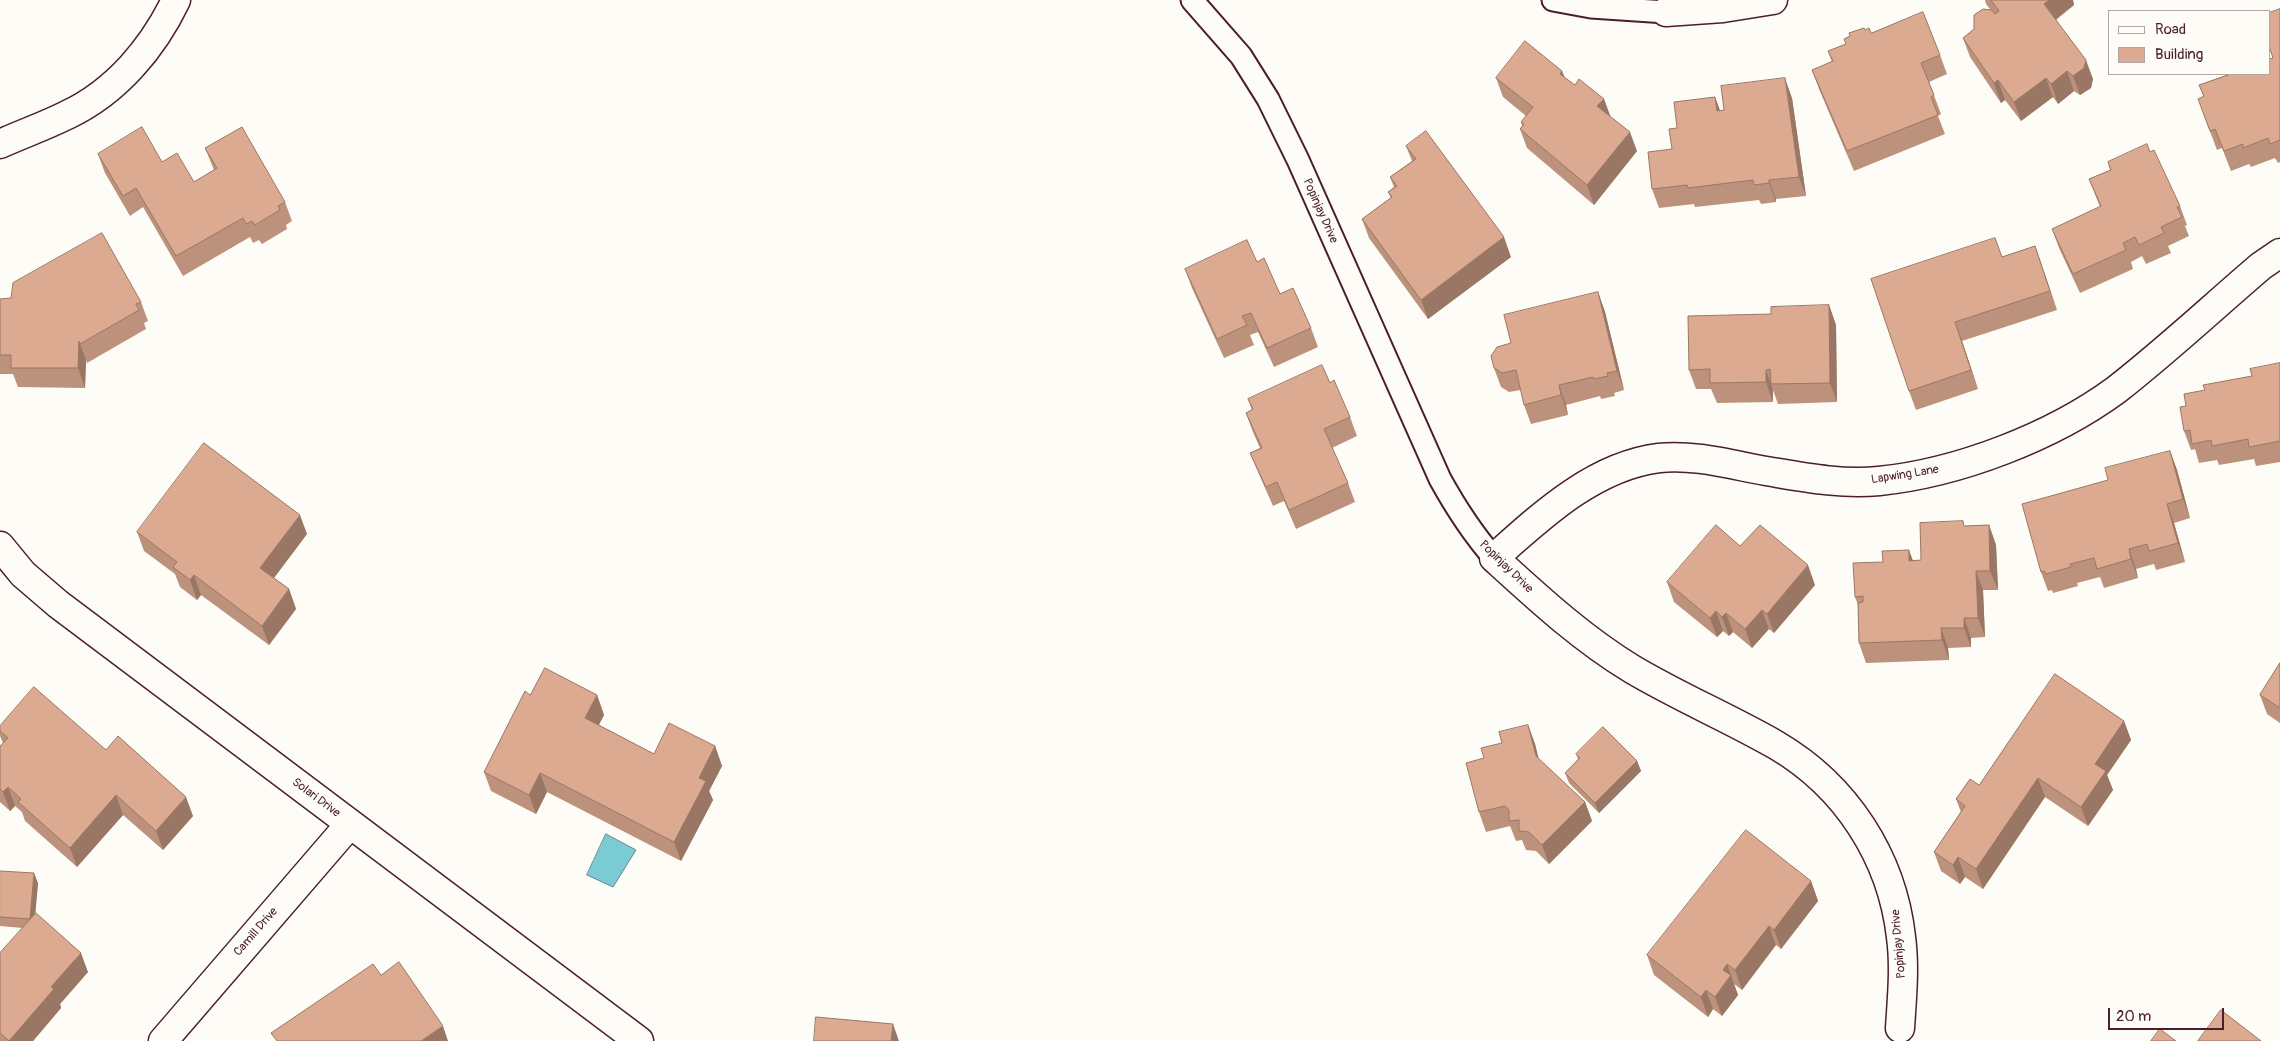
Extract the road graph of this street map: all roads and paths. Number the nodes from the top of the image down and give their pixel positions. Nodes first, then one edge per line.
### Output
1 (176, 0) edge
2 (1192, 0) edge
3 (1553, 0) edge
4 (1773, 0) edge
5 (1666, 12) joint
6 (0, 144) edge
7 (2280, 253) edge
8 (0, 546) edge
9 (1494, 558) junction
10 (350, 824) junction
11 (1900, 1034) edge
12 (162, 1041) edge
13 (640, 1041) edge

1 - 6 street
2 - 9 lane, Popinjay Drive
3 - 5 lane
4 - 5 street
7 - 9 street, Lapwing Lane
8 - 10 street, Solari Drive
9 - 11 street, Popinjay Drive
10 - 12 street, Camill Drive
10 - 13 street, Solari Drive

